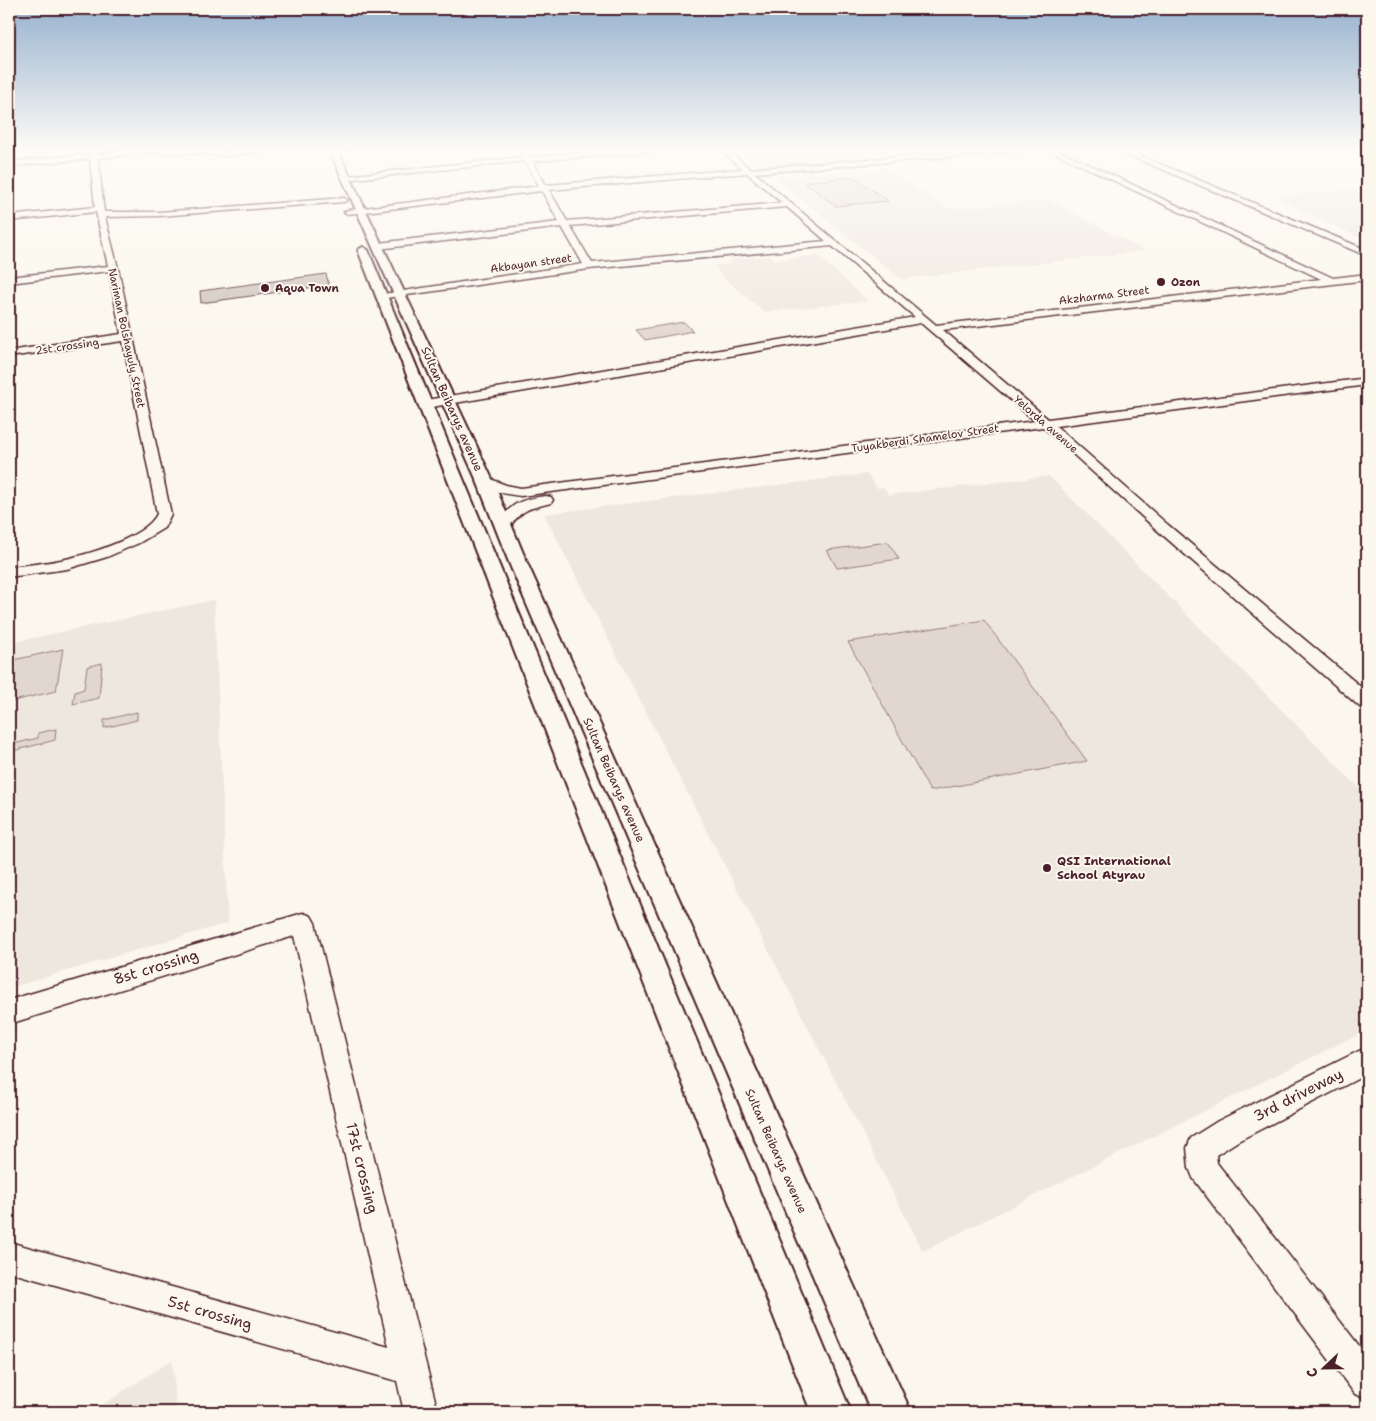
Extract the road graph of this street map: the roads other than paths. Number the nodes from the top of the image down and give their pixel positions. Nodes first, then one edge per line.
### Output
1 (56, 215) edge
2 (100, 215) edge
3 (357, 215) edge
4 (359, 215) edge
5 (559, 215) edge
6 (665, 215) edge
7 (799, 215) edge
8 (1192, 215) edge
9 (1277, 215) edge
10 (9, 219) edge
11 (563, 224) junction
12 (833, 244) junction
13 (378, 246) junction
14 (1367, 253) edge
15 (589, 266) junction
16 (113, 268) junction
17 (1364, 279) edge
18 (9, 280) edge
19 (1332, 281) junction
20 (392, 296) junction
21 (923, 320) junction
22 (934, 328) junction
23 (126, 337) junction
24 (9, 354) edge
25 (1367, 381) edge
26 (1367, 389) edge
27 (437, 402) junction
28 (1050, 426) junction
29 (485, 481) junction
30 (503, 526) junction
31 (9, 572) edge
32 (1367, 702) edge
33 (303, 923) joint
34 (9, 1012) edge
35 (1367, 1060) edge
36 (9, 1256) edge
37 (411, 1369) junction
38 (1367, 1382) edge
39 (422, 1412) edge
40 (832, 1412) edge
41 (891, 1412) edge

1 - 10 street
2 - 16 street, Nariman Bolshayuly Street
3 - 20 main road, Sultan Beibarys avenue
4 - 13 main road, Sultan Beibarys avenue
5 - 11 street
6 - 11 street
7 - 12 street, Yelorda avenue
8 - 19 street
9 - 14 street
11 - 13 street
11 - 15 street
12 - 15 street, Akbayan street
12 - 21 street, Yelorda avenue
13 - 20 main road, Sultan Beibarys avenue
15 - 20 street, Akbayan street
16 - 18 street
16 - 23 street, Nariman Bolshayuly Street
17 - 19 street, Akzharma Street
19 - 22 street, Akzharma Street
20 - 27 main road, Sultan Beibarys avenue
21 - 22 street, Yelorda avenue
21 - 27 street
22 - 28 street, Yelorda avenue
23 - 24 street, 2st crossing
23 - 31 street, Nariman Bolshayuly Street
25 - 28 street, Tuyakberdi Shamelov Street
26 - 28 street, Tuyakberdi Shamelov Street
27 - 29 main road, Sultan Beibarys avenue
27 - 40 main road, Sultan Beibarys avenue
28 - 29 street, Tuyakberdi Shamelov Street
28 - 30 street, Tuyakberdi Shamelov Street
28 - 32 street, Yelorda avenue
29 - 30 main road, Sultan Beibarys avenue
30 - 41 main road, Sultan Beibarys avenue
33 - 34 street, 8st crossing
33 - 37 street, 17st crossing
35 - 38 street, 3rd driveway
36 - 37 street, 5st crossing
37 - 39 street, 17st crossing

